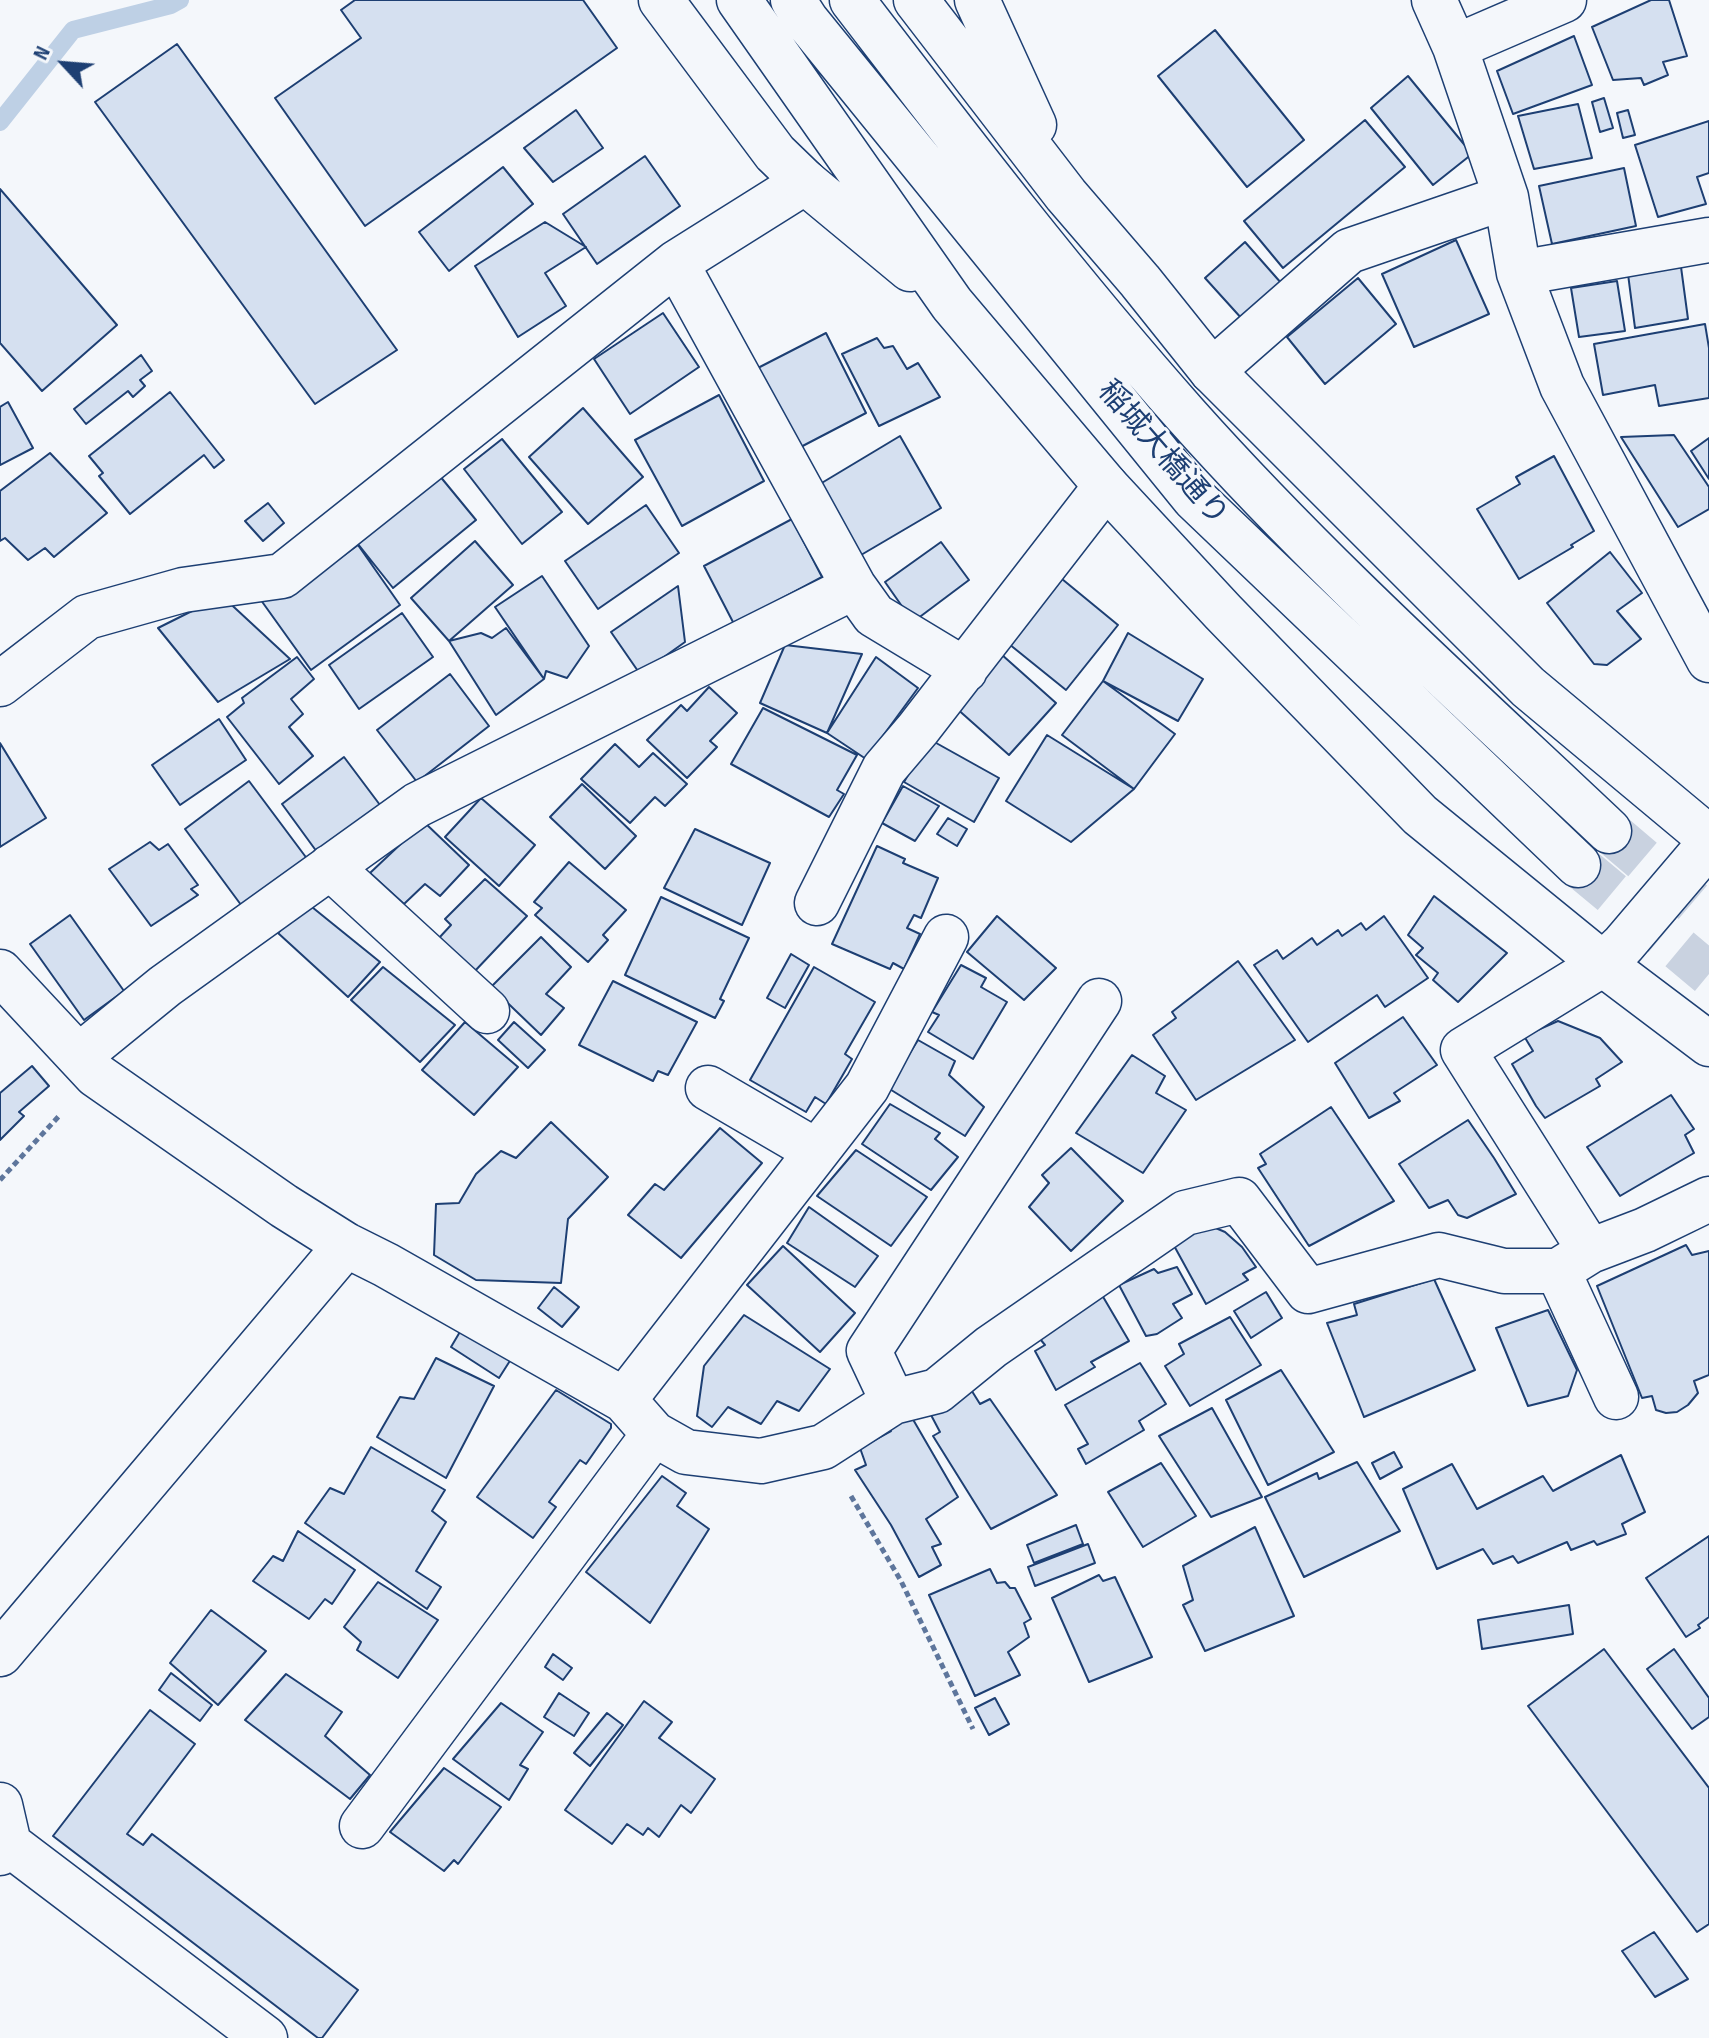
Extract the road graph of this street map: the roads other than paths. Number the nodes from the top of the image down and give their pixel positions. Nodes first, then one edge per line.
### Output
1 (661, 0) edge
2 (739, 0) edge
3 (793, 0) edge
4 (852, 0) edge
5 (916, 0) edge
6 (977, 0) edge
7 (1434, 0) edge
8 (1564, 0) edge
9 (1455, 47) junction
10 (805, 182) junction
11 (1066, 195) junction
12 (1506, 197) junction
13 (1709, 240) edge
14 (676, 263) junction
15 (1519, 273) junction
16 (952, 304) junction
17 (1212, 371) junction
18 (1106, 486) junction
19 (854, 587) junction
20 (1709, 660) edge
21 (965, 670) junction
22 (0, 684) edge
23 (1609, 831) tunnel mouth
24 (1709, 838) edge
25 (1709, 844) edge
26 (1578, 865) tunnel mouth
27 (330, 867) junction
28 (817, 903) dead end
29 (946, 937) dead end
30 (1603, 964) junction
31 (0, 972) edge
32 (1099, 1001) dead end
33 (487, 1011) dead end
34 (1709, 1044) edge
35 (88, 1066) junction
36 (708, 1088) dead end
37 (816, 1151) junction
38 (1709, 1199) edge
39 (346, 1245) junction
40 (1574, 1261) junction
41 (1616, 1397) dead end
42 (624, 1400) junction
43 (893, 1402) junction
44 (654, 1434) junction
45 (0, 1654) edge
46 (362, 1826) dead end
47 (3, 1834) edge
48 (265, 2038) edge

1 - 10 main road
2 - 16 main road
3 - 26 main road, 稲城大橋通り
4 - 23 main road, 稲城大橋通り
5 - 11 main road
6 - 11 main road
7 - 9 main road
8 - 9 main road
9 - 12 main road
10 - 14 main road
10 - 16 main road
11 - 17 main road
12 - 15 main road
12 - 17 main road
13 - 15 main road
14 - 19 main road
14 - 22 main road
15 - 20 main road
16 - 18 main road
17 - 24 main road
18 - 21 main road
18 - 30 main road
19 - 21 main road
19 - 27 main road
21 - 28 main road
25 - 30 main road
27 - 33 main road
27 - 35 main road
29 - 37 main road
30 - 34 main road
30 - 40 main road
31 - 35 main road
32 - 43 main road
35 - 39 main road
36 - 37 main road
37 - 42 main road
38 - 40 main road
39 - 42 main road
39 - 45 main road
40 - 41 main road
40 - 43 main road
42 - 44 main road
43 - 44 main road
44 - 46 main road
47 - 48 main road

